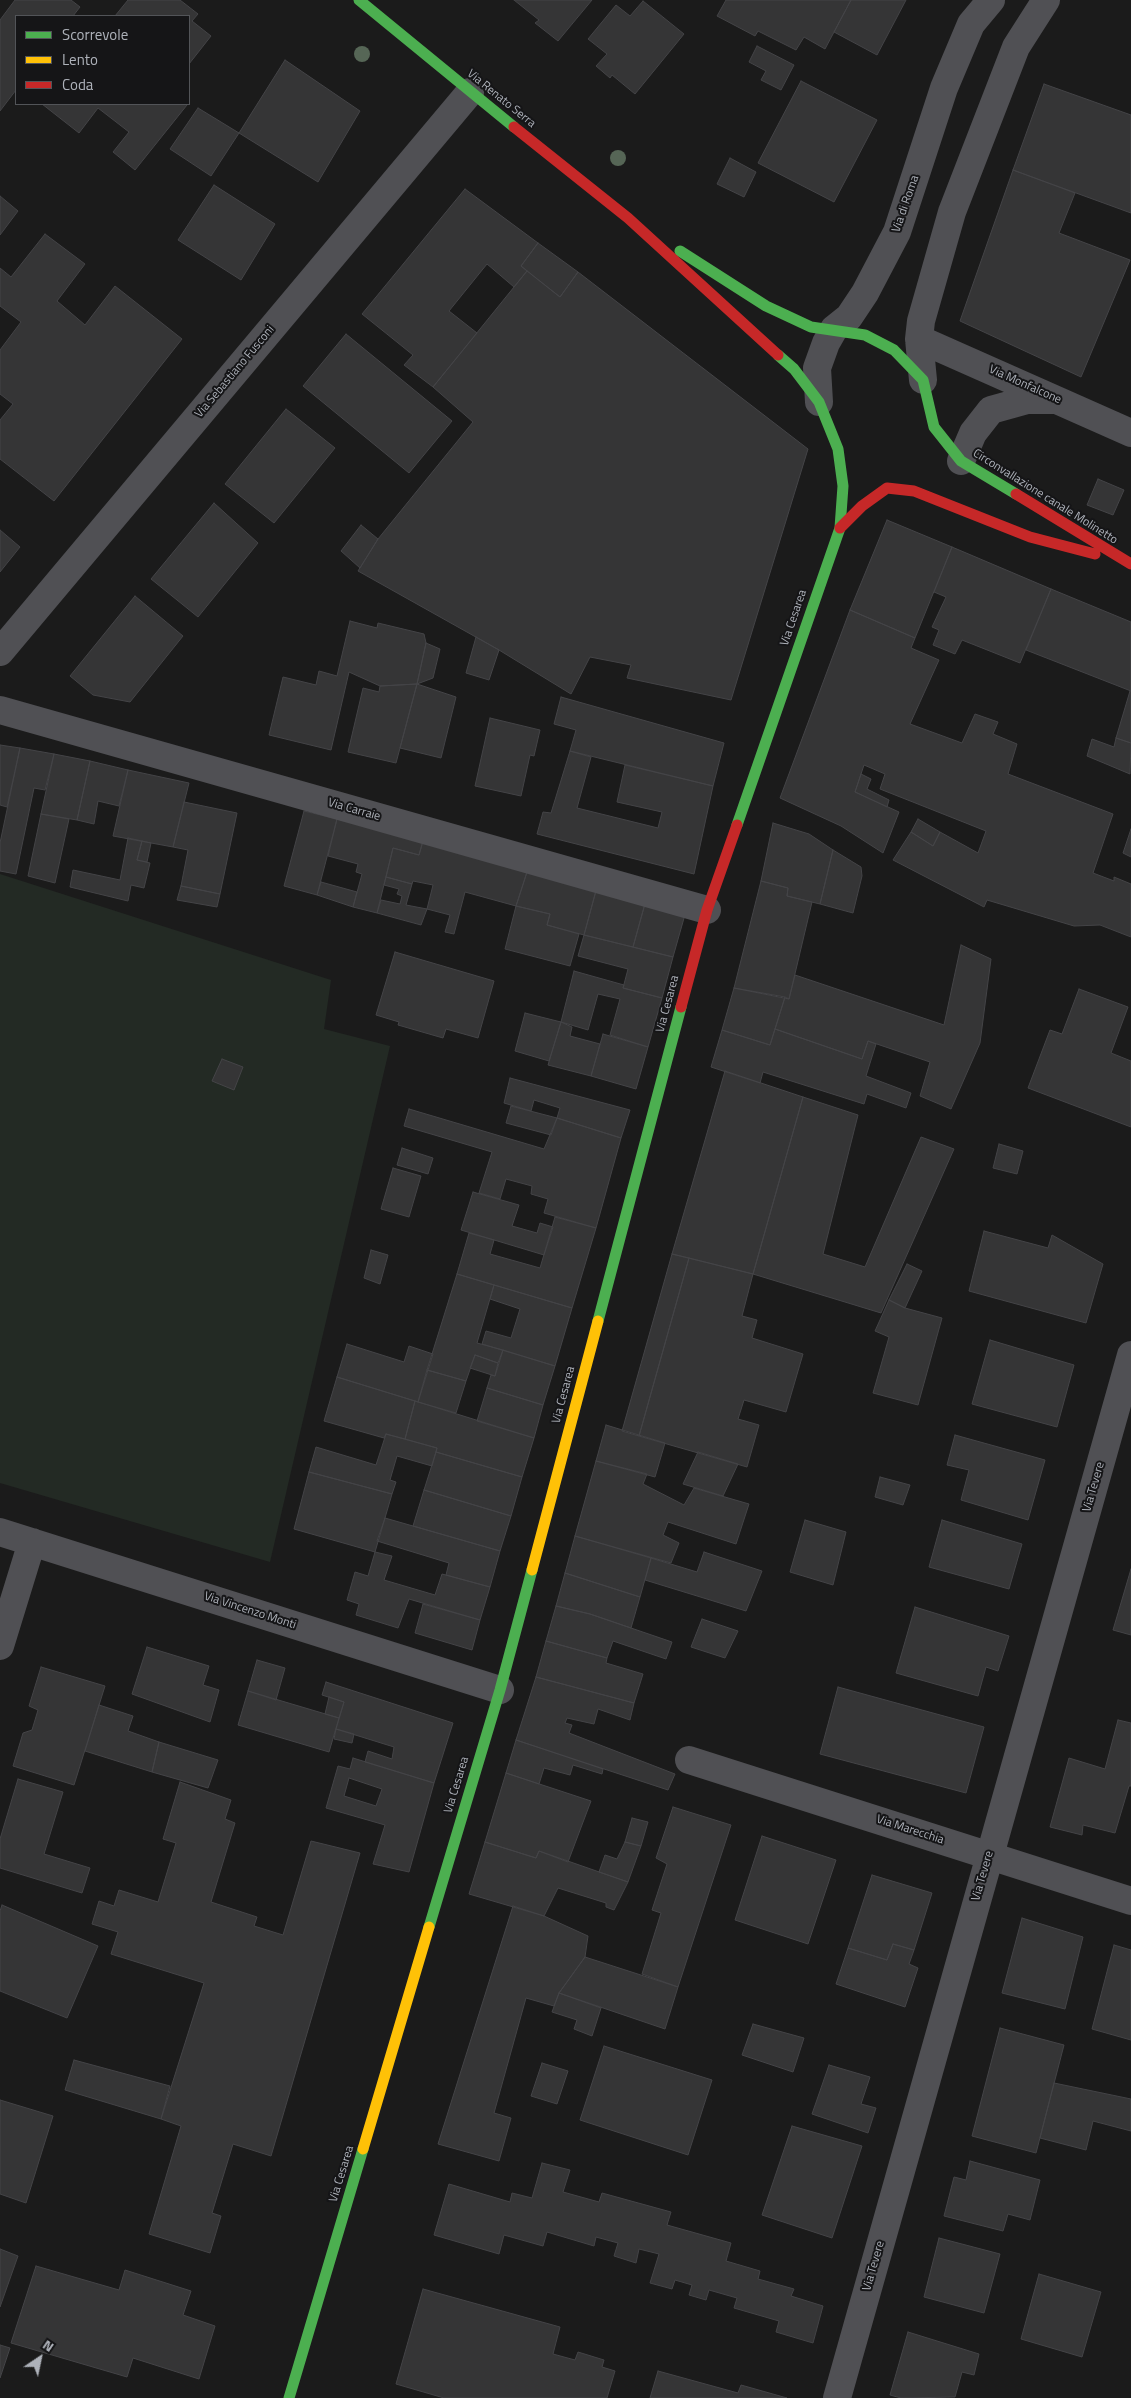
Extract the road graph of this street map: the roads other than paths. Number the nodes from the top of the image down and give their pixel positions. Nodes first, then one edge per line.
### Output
1 (359, 0) edge
2 (991, 0) edge
3 (1046, 0) edge
4 (470, 92) junction
5 (628, 218) junction
6 (834, 329) junction
7 (919, 339) junction
8 (923, 380) junction
9 (1059, 400) junction
10 (818, 402) junction
11 (1131, 433) edge
12 (961, 461) junction
13 (840, 528) junction
14 (1127, 563) edge
15 (0, 652) edge
16 (0, 710) edge
17 (707, 910) junction
18 (1131, 1355) edge
19 (0, 1532) edge
20 (32, 1542) junction
21 (0, 1646) edge
22 (500, 1690) junction
23 (688, 1760) dead end
24 (989, 1856) junction
25 (1131, 1901) edge
26 (289, 2398) edge
27 (837, 2398) edge

1 - 4 street, Via Renato Serra
2 - 6 street, Via di Roma
3 - 7 street
4 - 5 street, Via Renato Serra
4 - 15 street, Via Sebastiano Fusconi
5 - 6 street, Via Renato Serra
5 - 10 street, Via Renato Serra
6 - 8 street
6 - 10 street, Via di Roma
7 - 8 street
7 - 9 street, Via Monfalcone
8 - 12 street, Circonvallazione canale Molinetto
9 - 11 street, Via Monfalcone
9 - 12 street
10 - 13 street, Via Cesarea
12 - 14 street, Circonvallazione canale Molinetto
13 - 14 street, Circonvallazione canale Molinetto
13 - 17 street, Via Cesarea
16 - 17 street, Via Carraie
17 - 22 street, Via Cesarea
18 - 24 street, Via Tevere
19 - 20 street, Via Vincenzo Monti
20 - 21 street
20 - 22 street, Via Vincenzo Monti
22 - 26 street, Via Cesarea
23 - 24 street, Via Marecchia
24 - 25 street, Via Marecchia
24 - 27 street, Via Tevere

